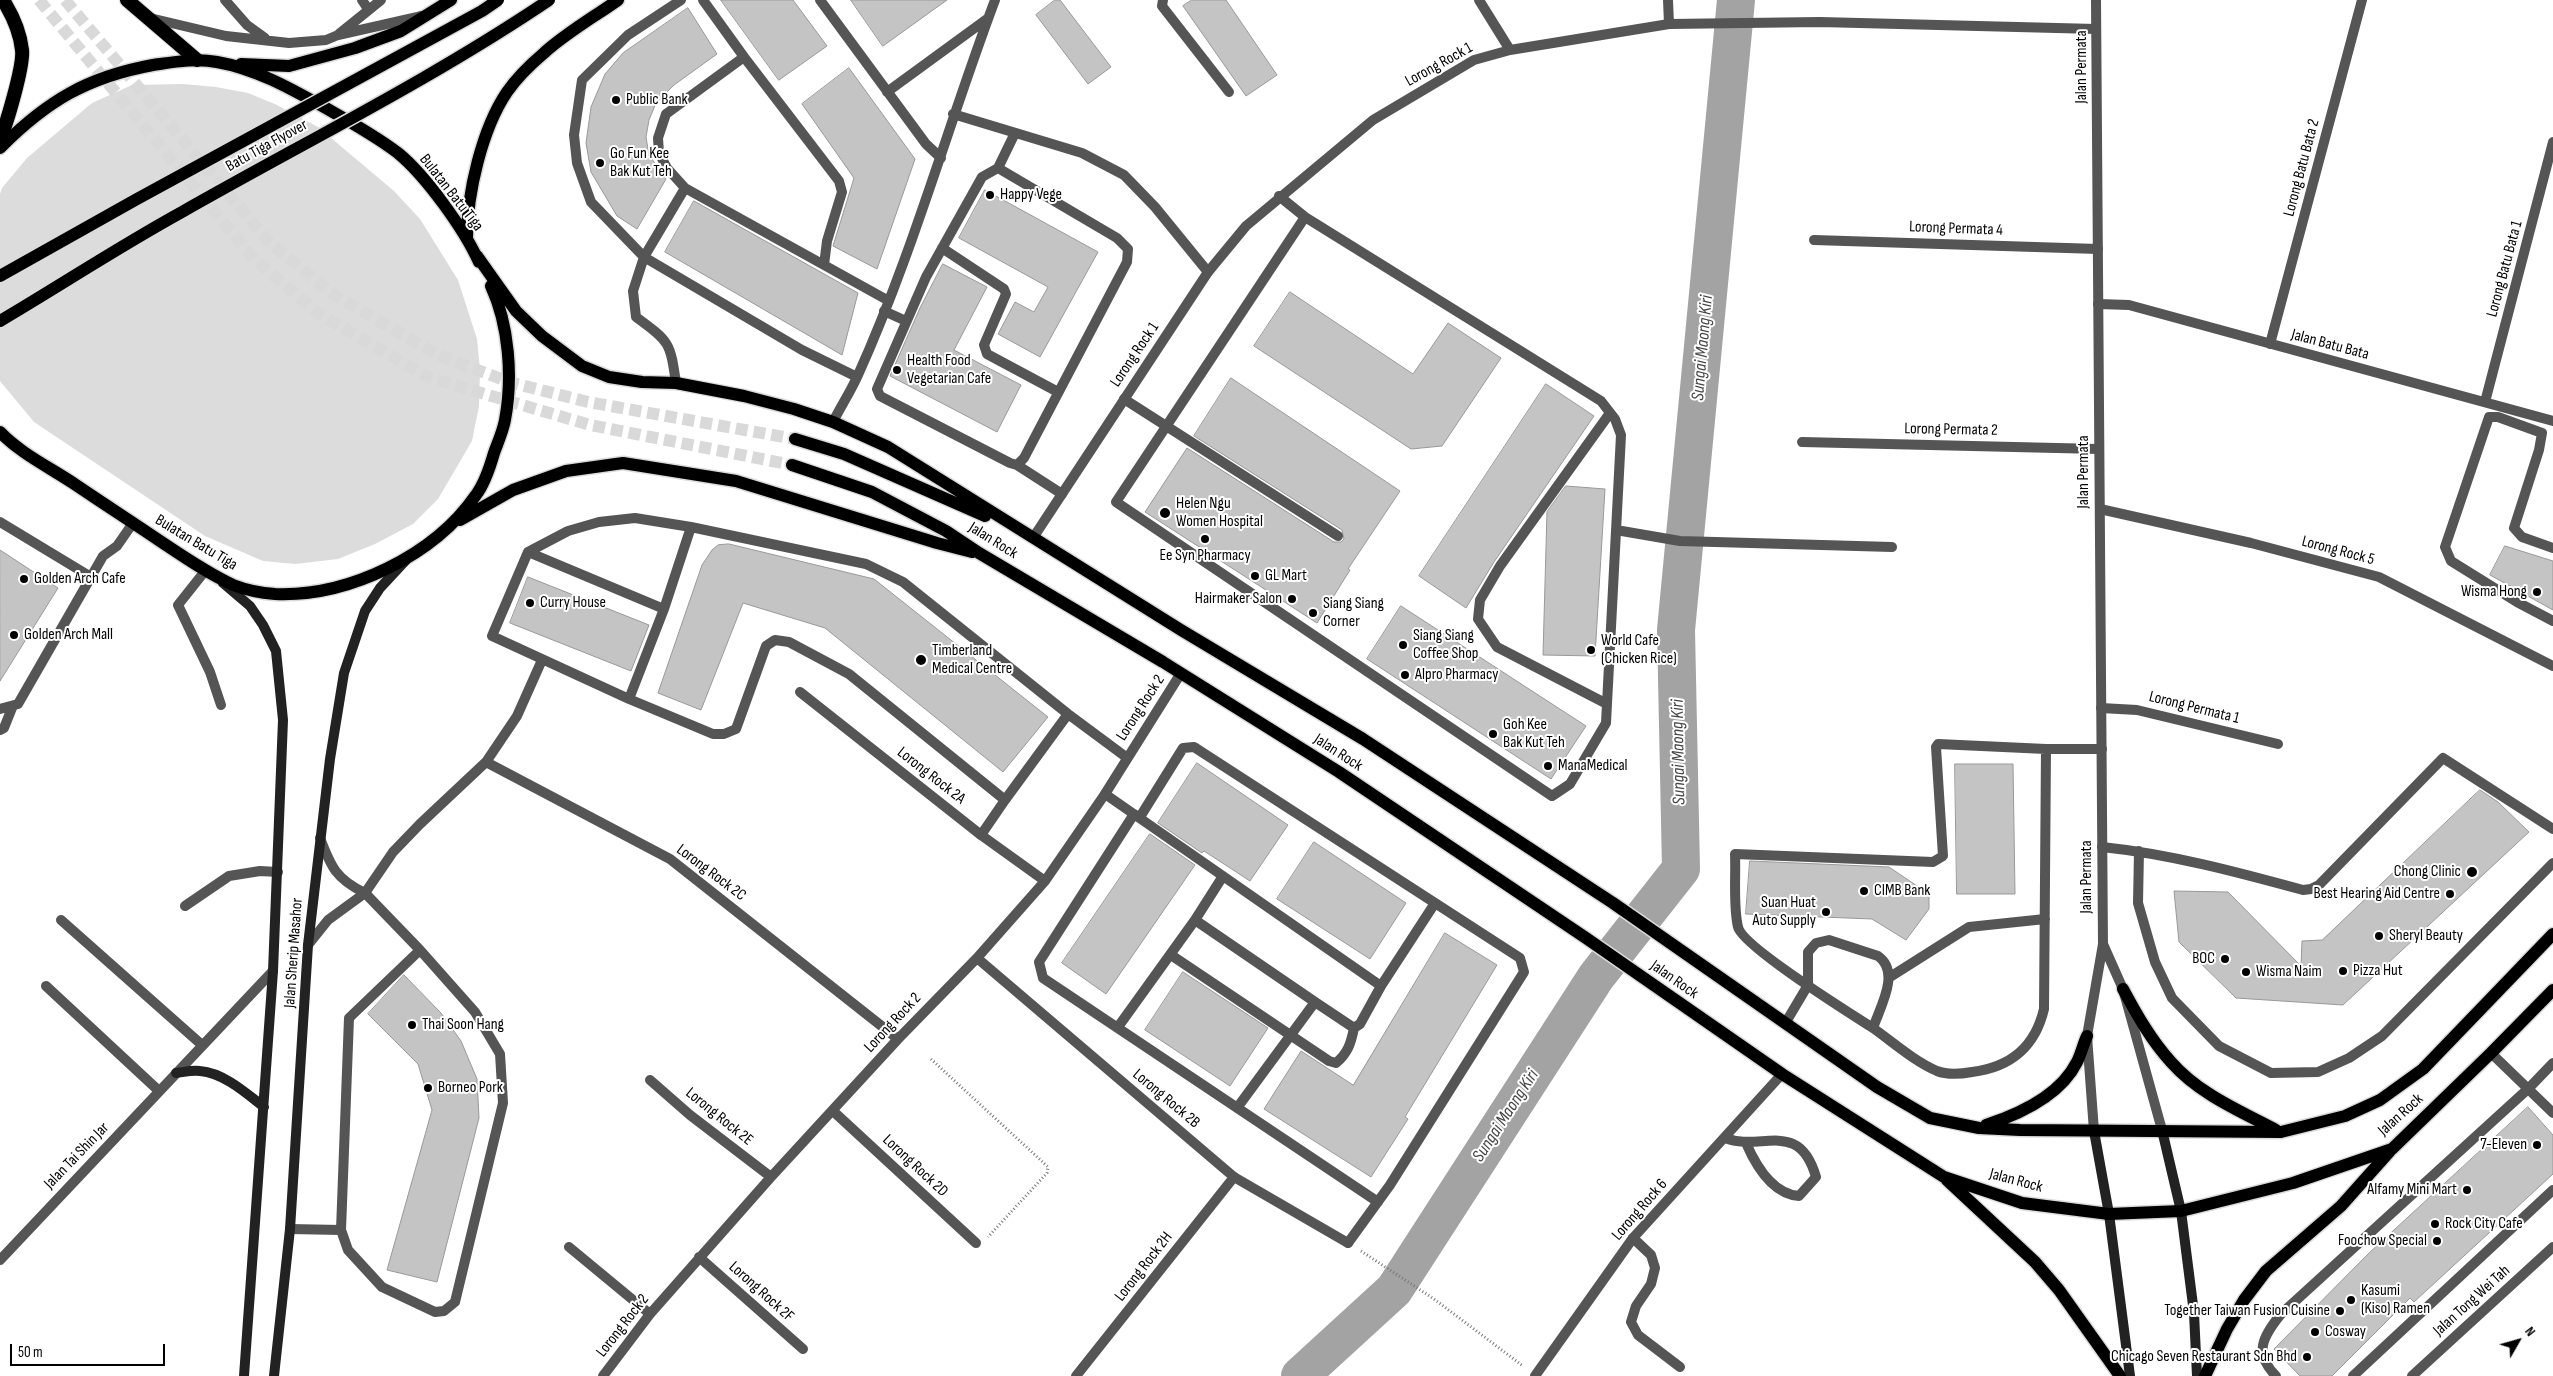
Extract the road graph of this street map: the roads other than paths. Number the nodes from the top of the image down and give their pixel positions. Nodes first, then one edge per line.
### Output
1 (3, 0) edge
2 (127, 0) edge
3 (381, 0) edge
4 (452, 0) edge
5 (498, 0) edge
6 (549, 0) edge
7 (618, 0) edge
8 (681, 0) edge
9 (703, 0) edge
10 (994, 0) edge
11 (1163, 0) edge
12 (1479, 0) edge
13 (1668, 0) edge
14 (2096, 0) edge
15 (2362, 0) edge
16 (824, 1) edge
17 (231, 2) edge
18 (365, 4) edge
19 (427, 15) junction
20 (146, 17) junction
21 (988, 18) junction
22 (1669, 24) junction
23 (2096, 29) junction
24 (338, 35) junction
25 (268, 39) junction
26 (1510, 50) junction
27 (744, 57) junction
28 (197, 60) junction
29 (216, 62) junction
30 (887, 92) junction
31 (1228, 92) dead end
32 (953, 114) junction
33 (1015, 133) junction
34 (0, 139) edge
35 (2553, 142) edge
36 (0, 148) edge
37 (941, 158) junction
38 (998, 168) junction
39 (2549, 176) edge
40 (685, 188) junction
41 (1280, 196) junction
42 (1305, 216) junction
43 (467, 239) junction
44 (1814, 240) dead end
45 (942, 248) junction
46 (2098, 249) junction
47 (477, 256) junction
48 (644, 257) junction
49 (824, 265) junction
50 (1208, 272) junction
51 (0, 276) edge
52 (2098, 304) junction
53 (886, 306) junction
54 (0, 321) edge
55 (906, 321) junction
56 (2270, 344) junction
57 (857, 378) junction
58 (676, 383) junction
59 (1058, 392) junction
60 (1124, 399) junction
61 (2485, 402) junction
62 (1610, 412) junction
63 (2553, 421) edge
64 (833, 422) junction
65 (1166, 427) junction
66 (0, 432) edge
67 (795, 439) tunnel mouth
68 (1802, 442) dead end
69 (0, 445) edge
70 (2099, 448) junction
71 (792, 465) tunnel mouth
72 (1017, 465) junction
73 (45, 466) junction
74 (1062, 494) junction
75 (2100, 509) junction
76 (0, 522) edge
77 (133, 523) junction
78 (447, 527) junction
79 (691, 527) junction
80 (1616, 530) junction
81 (1338, 536) dead end
82 (1033, 538) junction
83 (1892, 547) dead end
84 (2553, 548) edge
85 (528, 552) junction
86 (979, 553) junction
87 (412, 554) junction
88 (210, 573) junction
89 (91, 577) junction
90 (664, 609) junction
91 (2553, 621) edge
92 (542, 660) junction
93 (2553, 666) edge
94 (1181, 674) junction
95 (800, 692) dead end
96 (629, 699) junction
97 (1607, 704) junction
98 (221, 705) dead end
99 (12, 708) junction
100 (2101, 708) junction
101 (0, 709) edge
102 (1068, 714) junction
103 (0, 730) edge
104 (2278, 744) dead end
105 (2046, 749) junction
106 (2102, 749) junction
107 (1126, 757) junction
108 (486, 762) junction
109 (1105, 794) junction
110 (1005, 800) junction
111 (1137, 816) junction
112 (2553, 829) edge
113 (981, 835) junction
114 (320, 837) junction
115 (2102, 847) junction
116 (2140, 851) junction
117 (2553, 862) edge
118 (278, 872) junction
119 (1223, 876) junction
120 (1045, 881) junction
121 (365, 893) junction
122 (1435, 903) junction
123 (185, 906) dead end
124 (2045, 919) junction
125 (61, 920) dead end
126 (1195, 920) junction
127 (2553, 934) edge
128 (2103, 944) junction
129 (308, 945) junction
130 (420, 950) junction
131 (1170, 954) junction
132 (977, 958) junction
133 (273, 971) junction
134 (1890, 976) junction
135 (1808, 985) junction
136 (46, 986) dead end
137 (1381, 986) junction
138 (2123, 989) junction
139 (2553, 990) edge
140 (1315, 1002) junction
141 (1786, 1022) junction
142 (1118, 1027) junction
143 (1354, 1028) junction
144 (1873, 1028) junction
145 (2086, 1036) junction
146 (1290, 1037) junction
147 (898, 1039) junction
148 (202, 1045) junction
149 (2491, 1053) junction
150 (2553, 1063) edge
151 (176, 1073) junction
152 (1782, 1074) junction
153 (650, 1080) dead end
154 (2529, 1088) junction
155 (159, 1091) junction
156 (264, 1107) junction
157 (1237, 1108) junction
158 (833, 1111) junction
159 (2553, 1113) edge
160 (1979, 1128) junction
161 (2162, 1130) junction
162 (2094, 1131) junction
163 (2281, 1132) junction
164 (1725, 1138) junction
165 (1746, 1143) junction
166 (2392, 1149) junction
167 (771, 1177) junction
168 (1234, 1177) junction
169 (1944, 1177) junction
170 (2553, 1190) edge
171 (1378, 1202) junction
172 (2181, 1211) junction
173 (2109, 1214) junction
174 (290, 1229) junction
175 (341, 1230) junction
176 (1633, 1238) junction
177 (976, 1243) road end
178 (569, 1247) dead end
179 (2553, 1248) edge
180 (2, 1256) edge
181 (699, 1257) junction
182 (650, 1314) junction
183 (803, 1349) dead end
184 (1680, 1367) dead end
185 (244, 1376) edge
186 (274, 1376) edge
187 (603, 1376) edge
188 (1076, 1376) edge
189 (1535, 1376) edge
190 (2120, 1376) edge
191 (2130, 1376) edge
192 (2196, 1376) edge
193 (2205, 1376) edge
194 (2276, 1376) edge
195 (2353, 1376) edge
196 (2412, 1376) edge

1 - 34 highway
2 - 20 highway
3 - 18 street
4 - 19 main road
5 - 51 main road, Batu Tiga Flyover, bridge
6 - 54 main road, Batu Tiga Flyover, bridge
7 - 43 main road
8 - 48 street
9 - 27 street
10 - 21 street
11 - 31 street
12 - 26 street
13 - 22 street
14 - 23 street, Jalan Permata
15 - 56 street, Lorong Batu Bata 2
16 - 30 street
17 - 25 street
18 - 24 street
19 - 24 street
19 - 29 main road
20 - 25 street
20 - 28 highway
21 - 30 street
21 - 32 street
22 - 23 street, Lorong Rock 1
22 - 26 street, Lorong Rock 1
23 - 46 street, Jalan Permata
24 - 25 street
26 - 41 street, Lorong Rock 1
27 - 40 street
27 - 49 street
28 - 29 main road, Bulatan Batu Tiga
28 - 36 main road, Bulatan Batu Tiga
29 - 43 main road, Bulatan Batu Tiga
30 - 37 street
32 - 33 street
32 - 37 street
33 - 38 street
33 - 50 street
35 - 39 street, Lorong Batu Bata 1
37 - 53 street
38 - 45 street
38 - 59 street
39 - 61 street, Lorong Batu Bata 1
40 - 48 street
40 - 49 street
41 - 42 street
41 - 50 street, Lorong Rock 1
42 - 62 street
42 - 65 street
43 - 47 main road, Bulatan Batu Tiga
44 - 46 street, Lorong Permata 4
45 - 55 street
45 - 59 street
46 - 52 street, Jalan Permata
47 - 58 main road, Jalan Rock
47 - 78 main road, Bulatan Batu Tiga
48 - 57 street
48 - 58 street
49 - 53 street
50 - 60 street, Lorong Rock 1
52 - 56 street, Jalan Batu Bata
52 - 70 street, Jalan Permata
53 - 55 street
53 - 57 street
55 - 72 street
56 - 61 street, Jalan Batu Bata
57 - 64 street
58 - 64 main road, Jalan Rock
59 - 72 street
60 - 65 street
60 - 74 street, Lorong Rock 1
61 - 63 street, Jalan Batu Bata
62 - 80 street
62 - 97 street
64 - 82 main road, Jalan Rock
65 - 81 street
65 - 97 street
66 - 73 main road, Bulatan Batu Tiga
67 - 82 main road, Jalan Rock
68 - 70 street, Lorong Permata 2
69 - 73 main road
70 - 75 street, Jalan Permata
71 - 86 main road, Jalan Rock
72 - 74 street
73 - 77 main road, Bulatan Batu Tiga
74 - 82 street, Lorong Rock 1
75 - 93 street, Lorong Rock 5
75 - 100 street, Jalan Permata
76 - 89 street
77 - 88 main road, Bulatan Batu Tiga
77 - 89 street
78 - 86 main road
78 - 87 main road, Bulatan Batu Tiga
79 - 85 street
79 - 90 street
79 - 102 street
80 - 83 street
80 - 97 street
82 - 141 main road, Jalan Rock
84 - 91 street
85 - 90 street
85 - 92 street
86 - 94 main road, Jalan Rock
87 - 88 main road, Bulatan Batu Tiga
87 - 114 main road, Jalan Sherip Masahor
88 - 98 street
88 - 118 main road, Jalan Sherip Masahor
89 - 99 street
90 - 96 street
92 - 96 street
92 - 108 street
94 - 107 street, Lorong Rock 2
94 - 152 main road, Jalan Rock
95 - 113 street, Lorong Rock 2A
96 - 110 street
99 - 101 street
99 - 103 street
100 - 104 street, Lorong Permata 1
100 - 106 street, Jalan Permata
102 - 107 street
102 - 110 street
105 - 106 street
105 - 124 street
105 - 135 street
106 - 115 street, Jalan Permata
107 - 109 street, Lorong Rock 2
108 - 121 street
108 - 147 street, Lorong Rock 2C
109 - 111 street
109 - 120 street, Lorong Rock 2
110 - 113 street
111 - 119 street
111 - 122 street
111 - 142 street
112 - 116 street
113 - 120 street, Lorong Rock 2A
114 - 121 street
114 - 129 main road, Jalan Sherip Masahor
115 - 116 street
115 - 128 street, Jalan Permata
116 - 117 street
118 - 123 street
118 - 133 main road, Jalan Sherip Masahor
119 - 126 street
119 - 137 street
120 - 132 street, Lorong Rock 2
121 - 129 street
121 - 130 street
122 - 137 street
122 - 171 street
124 - 134 street
124 - 144 street
125 - 148 street
126 - 131 street
126 - 140 street
127 - 163 main road, Jalan Rock
128 - 138 street
128 - 145 street
129 - 174 main road, Jalan Sherip Masahor
130 - 175 street
130 - 175 street
131 - 142 street
131 - 146 street
132 - 147 street, Lorong Rock 2
132 - 168 street, Lorong Rock 2B
133 - 148 street, Jalan Tai Shin Jar
133 - 156 main road, Jalan Sherip Masahor
134 - 135 street
134 - 144 street
135 - 141 street
135 - 144 street
136 - 155 street
137 - 143 street
138 - 161 street
138 - 163 main road
139 - 149 main road, Jalan Rock
140 - 143 street
140 - 146 street
141 - 160 main road, Jalan Rock
142 - 157 street
143 - 146 street
145 - 160 main road
145 - 162 street
146 - 157 street
147 - 158 street, Lorong Rock 2
148 - 151 street, Jalan Tai Shin Jar
149 - 154 street
149 - 166 main road, Jalan Rock
150 - 154 street
151 - 155 street, Jalan Tai Shin Jar
151 - 156 main road
152 - 164 street, Lorong Rock 6
152 - 169 main road, Jalan Rock
153 - 167 street, Lorong Rock 2E
154 - 159 street
154 - 194 street
155 - 180 street, Jalan Tai Shin Jar
156 - 185 main road, Jalan Sherip Masahor
157 - 171 street
158 - 167 street, Lorong Rock 2
158 - 177 street, Lorong Rock 2D
160 - 162 main road, Jalan Rock
161 - 162 main road, Jalan Rock
161 - 163 main road, Jalan Rock
161 - 172 main road
162 - 173 main road
164 - 165 street
164 - 176 street, Lorong Rock 6
165 - 165 street
166 - 172 main road, Jalan Rock
166 - 193 main road
167 - 181 street, Lorong Rock 2
168 - 171 street, Lorong Rock 2B
168 - 188 street, Lorong Rock 2H
169 - 173 main road, Jalan Rock
169 - 190 main road
170 - 195 street
172 - 173 main road, Jalan Rock
172 - 192 main road
173 - 191 main road
174 - 175 street
174 - 186 main road, Jalan Sherip Masahor
176 - 184 street
176 - 189 street, Lorong Rock 6
178 - 182 street
179 - 196 street, Jalan Tong Wei Tah
181 - 182 street, Lorong Rock 2
181 - 183 street, Lorong Rock 2F
182 - 187 street, Lorong Rock 2

